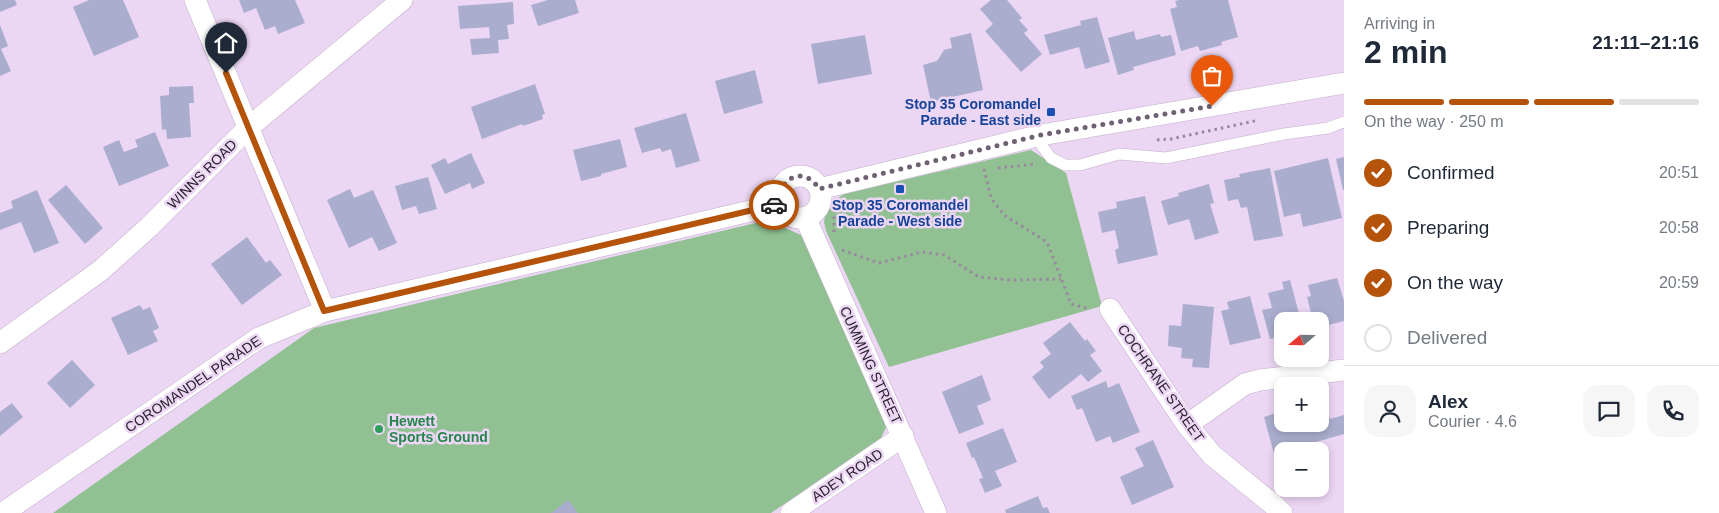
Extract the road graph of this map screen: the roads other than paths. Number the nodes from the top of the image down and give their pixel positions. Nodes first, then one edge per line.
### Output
1 (195, 0) edge
2 (402, 0) edge
3 (1344, 83) edge
4 (1344, 122) edge
5 (248, 128) junction
6 (1041, 135) junction
7 (819, 189) junction
8 (780, 204) junction
9 (805, 217) junction
10 (1103, 309) road end
11 (324, 311) junction
12 (0, 343) edge
13 (1344, 370) edge
14 (1187, 425) junction
15 (903, 436) junction
16 (3, 513) edge
17 (791, 513) edge
18 (936, 513) edge
19 (1282, 513) edge

1 - 5 street
2 - 5 street, WINNS ROAD
3 - 6 street
4 - 6 lane
5 - 11 street
5 - 12 street, WINNS ROAD
6 - 7 street
7 - 8 street
7 - 9 street
8 - 9 street
8 - 11 street, COROMANDEL PARADE
9 - 15 street, CUMMING STREET
10 - 14 street, COCHRANE STREET
11 - 16 street, COROMANDEL PARADE
13 - 14 street
14 - 19 street, COCHRANE STREET
15 - 17 street, ADEY ROAD
15 - 18 street, CUMMING STREET

